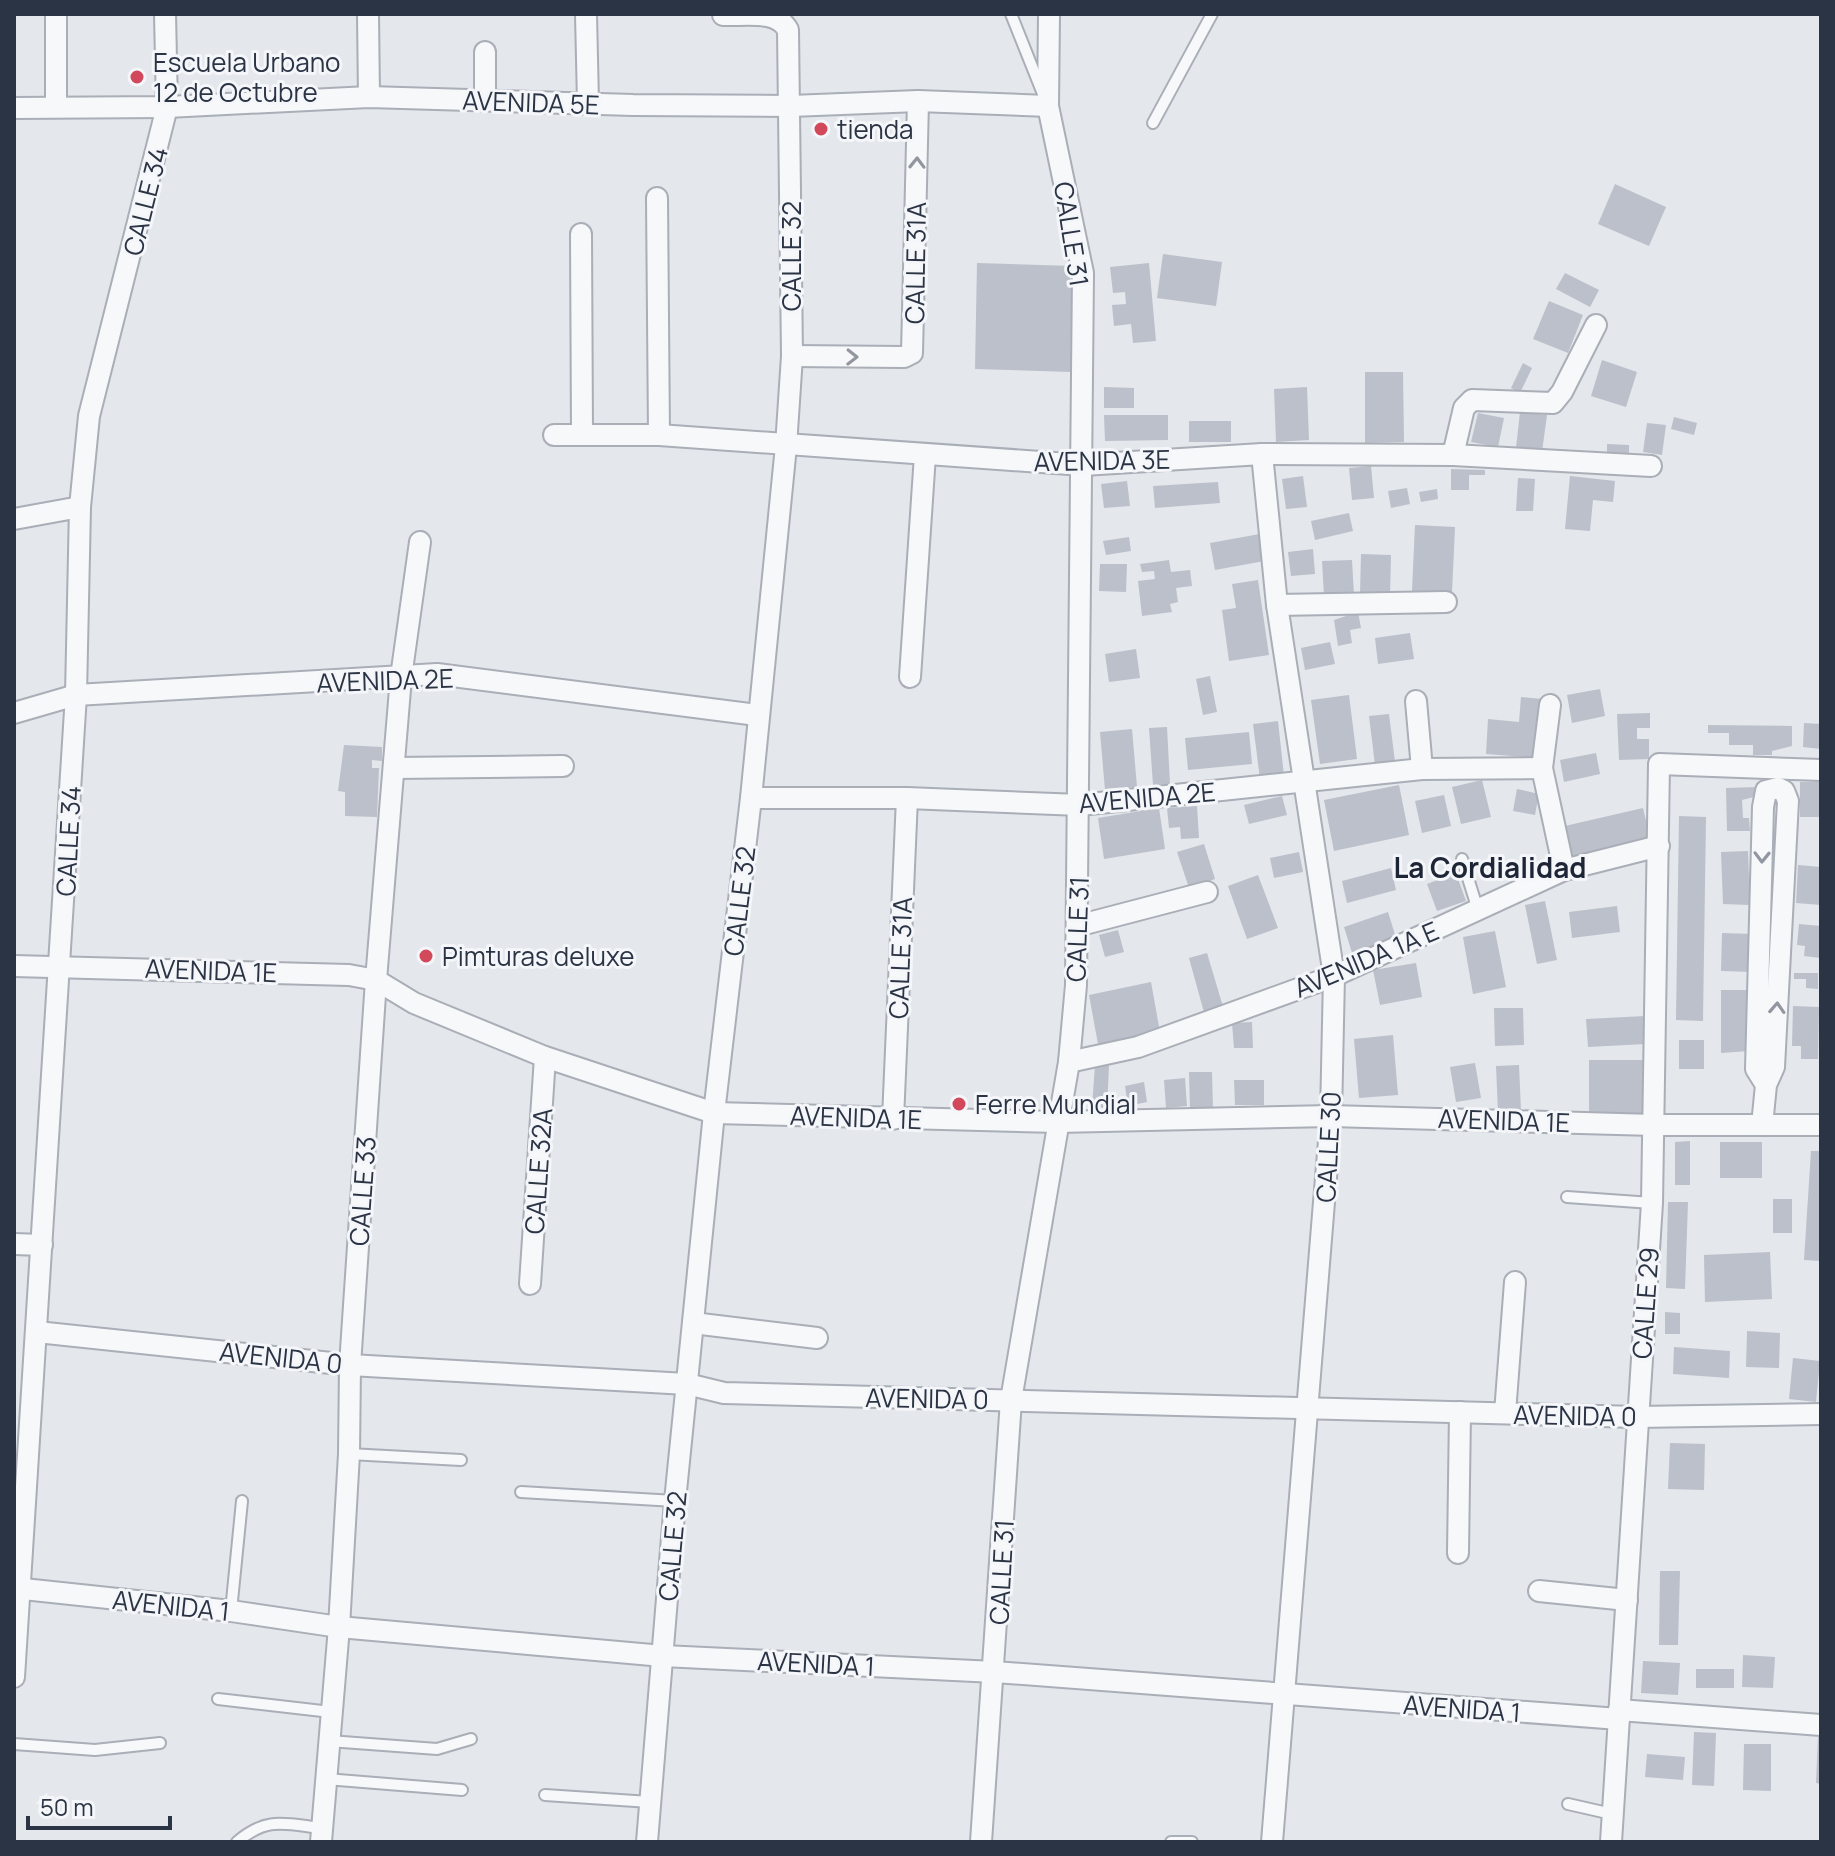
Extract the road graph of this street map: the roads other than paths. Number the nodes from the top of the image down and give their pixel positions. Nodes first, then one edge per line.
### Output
1 (56, 14) edge
2 (165, 14) edge
3 (368, 14) edge
4 (586, 14) edge
5 (1011, 14) edge
6 (1049, 14) edge
7 (1212, 14) edge
8 (723, 15) edge
9 (485, 52) dead end
10 (369, 97) junction
11 (485, 100) junction
12 (918, 101) junction
13 (588, 103) junction
14 (56, 106) junction
15 (791, 106) junction
16 (1048, 106) junction
17 (167, 107) junction
18 (14, 108) edge
19 (1153, 123) dead end
20 (657, 198) dead end
21 (581, 234) dead end
22 (1596, 325) dead end
23 (792, 356) junction
24 (582, 433) junction
25 (554, 435) dead end
26 (659, 435) junction
27 (786, 446) junction
28 (1262, 454) junction
29 (925, 455) junction
30 (1453, 455) junction
31 (1083, 465) junction
32 (1651, 466) dead end
33 (80, 507) junction
34 (14, 519) edge
35 (420, 542) dead end
36 (1446, 602) dead end
37 (1277, 605) junction
38 (401, 677) junction
39 (910, 677) dead end
40 (76, 695) junction
41 (1416, 701) dead end
42 (1550, 705) dead end
43 (14, 713) edge
44 (757, 715) junction
45 (563, 766) dead end
46 (394, 768) junction
47 (1542, 768) junction
48 (1422, 769) junction
49 (1821, 770) edge
50 (1302, 781) junction
51 (751, 798) junction
52 (907, 798) junction
53 (1080, 805) junction
54 (1659, 846) junction
55 (1462, 859) dead end
56 (1564, 870) junction
57 (1207, 892) dead end
58 (1479, 912) junction
59 (1077, 926) junction
60 (61, 965) junction
61 (14, 966) edge
62 (1334, 976) junction
63 (376, 980) junction
64 (545, 1057) junction
65 (1069, 1062) junction
66 (1766, 1085) junction
67 (714, 1113) junction
68 (1331, 1116) junction
69 (893, 1119) junction
70 (1058, 1122) junction
71 (1654, 1125) junction
72 (1762, 1125) junction
73 (1821, 1125) edge
74 (1567, 1197) dead end
75 (1652, 1203) junction
76 (14, 1244) edge
77 (42, 1245) junction
78 (1515, 1282) dead end
79 (530, 1284) dead end
80 (693, 1323) junction
81 (37, 1332) junction
82 (817, 1338) dead end
83 (350, 1365) junction
84 (687, 1384) junction
85 (1011, 1400) junction
86 (1309, 1410) junction
87 (1460, 1412) junction
88 (1505, 1413) junction
89 (1821, 1414) edge
90 (1637, 1417) junction
91 (349, 1454) junction
92 (461, 1460) dead end
93 (521, 1492) dead end
94 (242, 1501) dead end
95 (675, 1501) junction
96 (1458, 1553) dead end
97 (17, 1588) edge
98 (1539, 1591) dead end
99 (1627, 1600) junction
100 (231, 1611) junction
101 (339, 1627) junction
102 (663, 1656) junction
103 (995, 1672) junction
104 (14, 1677) edge
105 (1284, 1696) junction
106 (218, 1699) dead end
107 (331, 1712) junction
108 (1619, 1714) junction
109 (1821, 1725) edge
110 (471, 1739) dead end
111 (329, 1741) junction
112 (160, 1743) dead end
113 (14, 1744) edge
114 (326, 1779) junction
115 (462, 1790) dead end
116 (545, 1795) dead end
117 (650, 1802) junction
118 (1568, 1804) dead end
119 (1612, 1814) junction
120 (322, 1835) edge
121 (237, 1842) edge
122 (647, 1842) edge
123 (981, 1842) edge
124 (1171, 1842) edge
125 (1192, 1842) edge
126 (1272, 1842) edge
127 (1611, 1842) edge

1 - 14 street
2 - 17 street, CALLE 34
3 - 10 street
4 - 13 street
5 - 16 lane
6 - 16 street, CALLE 31
7 - 19 lane
8 - 15 street, CALLE 32
9 - 11 street
10 - 11 street, AVENIDA 5E
10 - 17 street, AVENIDA 5E
11 - 13 street, AVENIDA 5E
12 - 15 street, AVENIDA 5E
12 - 16 street, AVENIDA 5E
23 -> 12 street, CALLE 31A
13 - 15 street, AVENIDA 5E
14 - 17 street, AVENIDA 5E
14 - 18 street, AVENIDA 5E
15 - 23 street, CALLE 32
16 - 31 street, CALLE 31
17 - 33 street, CALLE 34
20 - 26 street
21 - 24 street
22 - 30 street
23 - 27 street, CALLE 32
24 - 25 street, AVENIDA 3E
24 - 26 street, AVENIDA 3E
26 - 27 street, AVENIDA 3E
27 - 29 street, AVENIDA 3E
27 - 44 street, CALLE 32
28 - 30 street, AVENIDA 3E
28 - 31 street, AVENIDA 3E
28 - 37 street, CALLE 30
29 - 31 street, AVENIDA 3E
29 - 39 street
30 - 32 street, AVENIDA 3E
31 - 53 street, CALLE 31
33 - 34 street
33 - 40 street, CALLE 34
35 - 38 street, CALLE 33
36 - 37 street
37 - 50 street, CALLE 30
38 - 40 street, AVENIDA 2E
38 - 44 street, AVENIDA 2E
38 - 46 street, CALLE 33
40 - 43 street, AVENIDA 2E
40 - 60 street, CALLE 34
41 - 48 street
42 - 47 street
44 - 51 street, CALLE 32
45 - 46 street
46 - 63 street, CALLE 33
47 - 48 street, AVENIDA 2E
47 - 56 street
48 - 50 street, AVENIDA 2E
49 - 54 street, CALLE 29
50 - 53 street, AVENIDA 2E
50 - 62 street, CALLE 30
51 - 52 street, AVENIDA 2E
51 - 67 street, CALLE 32
52 - 53 street, AVENIDA 2E
52 - 69 street, CALLE 31A
53 - 59 street, CALLE 31
54 - 56 street, AVENIDA 1A E
54 - 71 street, CALLE 29
55 - 58 lane
56 - 58 street, AVENIDA 1A E
57 - 59 street
58 - 62 street, AVENIDA 1A E
59 - 65 street, CALLE 31
60 - 61 street, AVENIDA 1E
60 - 63 street, AVENIDA 1E
60 - 77 street, CALLE 34
62 - 65 street, AVENIDA 1A E
62 - 68 street, CALLE 30
63 - 64 street, AVENIDA 1E
63 - 83 street, CALLE 33
64 - 67 street, AVENIDA 1E
64 - 79 street, CALLE 32A
65 - 70 street, CALLE 31
66 -> 66 street
66 - 72 street
67 - 69 street, AVENIDA 1E
67 - 80 street, CALLE 32
68 - 70 street, AVENIDA 1E
68 - 71 street, AVENIDA 1E
68 - 86 street, CALLE 30
69 - 70 street, AVENIDA 1E
70 - 85 street, CALLE 31
71 - 72 street, AVENIDA 1E
71 - 75 street, CALLE 29
72 - 73 street, AVENIDA 1E
74 - 75 lane
75 - 90 street, CALLE 29
76 - 77 street
77 - 81 street, CALLE 34
78 - 88 street
80 - 82 street
80 - 84 street, CALLE 32
81 - 83 street, AVENIDA 0
81 - 97 street, CALLE 34
83 - 84 street, AVENIDA 0
83 - 91 street, CALLE 33
84 - 85 street, AVENIDA 0
84 - 95 street, CALLE 32
85 - 86 street, AVENIDA 0
85 - 103 street, CALLE 31
86 - 87 street, AVENIDA 0
86 - 105 street, CALLE 30
87 - 88 street, AVENIDA 0
87 - 96 street
88 - 90 street, AVENIDA 0
89 - 90 street, AVENIDA 0
90 - 99 street, CALLE 29
91 - 92 lane
91 - 101 street, CALLE 33
93 - 95 lane
94 - 100 lane
95 - 102 street, CALLE 32
97 - 100 street, AVENIDA 1
97 - 104 street, CALLE 34
98 - 99 street
99 - 108 street, CALLE 29
100 - 101 street, AVENIDA 1
101 - 102 street, AVENIDA 1
101 - 107 street, CALLE 33
102 - 103 street, AVENIDA 1
102 - 117 street, CALLE 32
103 - 105 street, AVENIDA 1
103 - 123 street, CALLE 31
105 - 108 street, AVENIDA 1
105 - 126 street, CALLE 30
106 - 107 lane
107 - 111 street, CALLE 33
108 - 109 street, AVENIDA 1
108 - 119 street, CALLE 29
110 - 111 lane
111 - 114 street, CALLE 33
112 - 113 lane
114 - 115 lane
114 - 120 street, CALLE 33
116 - 117 lane
117 - 122 street, CALLE 32
118 - 119 lane
119 - 127 street, CALLE 29
120 - 121 lane
124 - 125 lane

